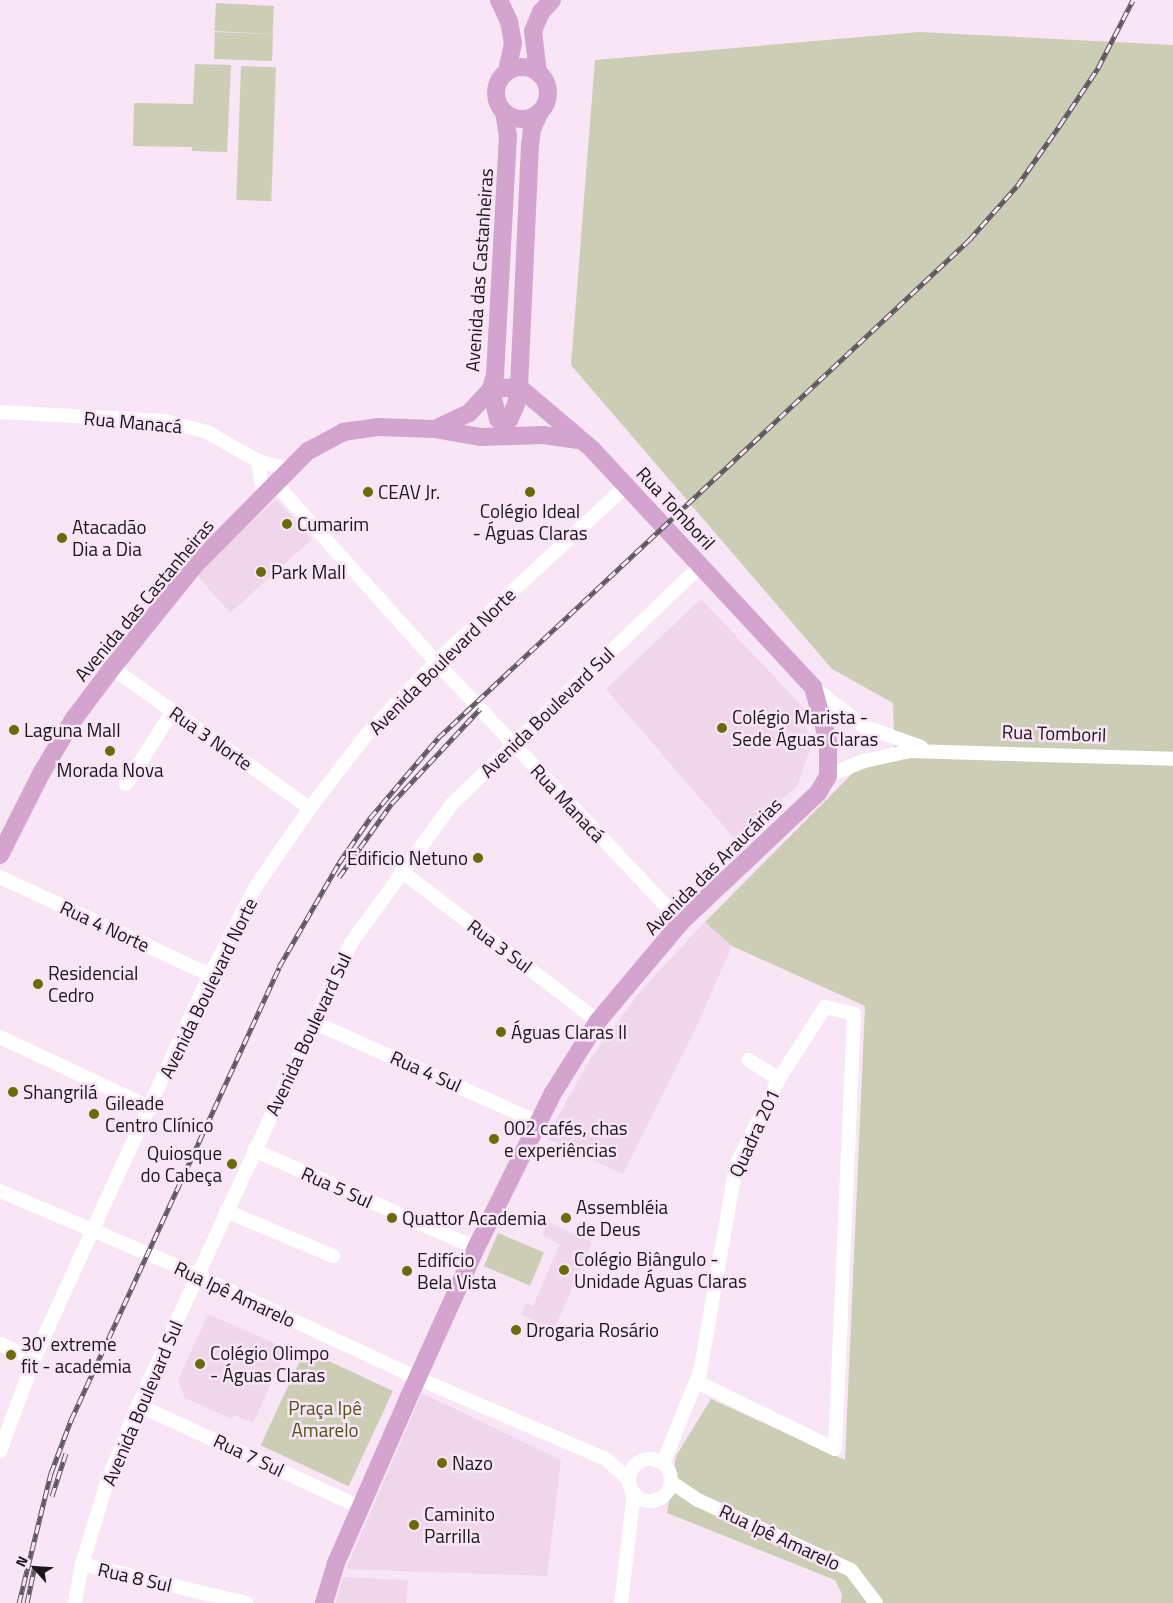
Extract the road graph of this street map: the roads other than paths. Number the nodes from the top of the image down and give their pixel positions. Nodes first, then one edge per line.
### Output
1 (499, 0) edge
2 (552, 0) edge
3 (507, 72) junction
4 (538, 73) junction
5 (504, 112) junction
6 (540, 112) junction
7 (519, 387) junction
8 (491, 389) junction
9 (0, 412) edge
10 (434, 429) junction
11 (582, 440) junction
12 (258, 461) junction
13 (289, 469) junction
14 (269, 488) junction
15 (627, 490) junction
16 (698, 564) junction
17 (436, 662) junction
18 (112, 668) junction
19 (813, 687) junction
20 (173, 711) junction
21 (513, 744) junction
22 (934, 750) junction
23 (1173, 759) edge
24 (828, 776) junction
25 (126, 784) dead end
26 (310, 808) junction
27 (0, 855) edge
28 (401, 871) junction
29 (0, 878) edge
30 (681, 922) junction
31 (210, 975) junction
32 (598, 1021) junction
33 (313, 1022) junction
34 (0, 1037) edge
35 (749, 1060) dead end
36 (779, 1079) junction
37 (151, 1108) junction
38 (538, 1122) junction
39 (254, 1150) junction
40 (0, 1191) edge
41 (226, 1210) junction
42 (92, 1231) junction
43 (476, 1248) junction
44 (333, 1256) dead end
45 (196, 1275) junction
46 (0, 1344) edge
47 (34, 1359) junction
48 (418, 1378) junction
49 (697, 1382) junction
50 (138, 1405) junction
51 (678, 1426) junction
52 (0, 1451) edge
53 (606, 1460) junction
54 (643, 1461) junction
55 (663, 1463) junction
56 (668, 1488) junction
57 (636, 1491) junction
58 (360, 1507) junction
59 (82, 1564) junction
60 (75, 1603) edge
61 (246, 1603) edge
62 (324, 1603) edge
63 (621, 1603) edge
64 (876, 1603) edge

1 - 3 main road
2 - 4 main road
3 - 4 main road
3 - 5 main road
4 - 6 main road
5 - 6 main road
5 - 8 main road, Avenida das Castanheiras
6 - 7 main road
7 - 8 main road
7 - 8 main road
7 - 11 main road, Rua Tomboril
8 - 10 main road, Avenida das Castanheiras
9 - 12 street, Rua Manacá
10 - 11 main road, Avenida das Castanheiras
10 - 13 main road, Avenida das Castanheiras
11 - 15 main road, Rua Tomboril
12 - 13 street, Rua Manacá
12 - 14 street
13 - 14 main road, Avenida das Castanheiras
14 - 17 street, Rua Manacá
14 - 18 main road, Avenida das Castanheiras
15 - 16 main road, Rua Tomboril
15 - 17 street, Avenida Boulevard Norte
16 - 19 main road, Rua Tomboril
16 - 21 street, Avenida Boulevard Sul
17 - 21 street, Rua Manacá
17 - 26 street, Avenida Boulevard Norte
18 - 20 street, Rua 3 Norte
18 - 27 main road, Avenida das Castanheiras
19 - 22 street, Rua Tomboril
19 - 24 main road, Rua Tomboril
20 - 25 street
20 - 26 street, Rua 3 Norte
21 - 28 street, Avenida Boulevard Sul
21 - 30 street, Rua Manacá
22 - 23 street, Rua Tomboril
22 - 24 street, Rua Tomboril
24 - 30 main road, Avenida das Araucárias
26 - 31 street, Avenida Boulevard Norte
28 - 32 street, Rua 3 Sul
28 - 33 street, Avenida Boulevard Sul
29 - 31 street, Rua 4 Norte
30 - 32 main road, Avenida das Araucárias
31 - 37 street, Avenida Boulevard Norte
32 - 38 main road, Avenida das Araucárias
33 - 38 street, Rua 4 Sul
33 - 39 street, Avenida Boulevard Sul
34 - 37 street
35 - 36 street, Quadra 201
36 - 49 street, Quadra 201
36 - 49 street
37 - 42 street, Avenida Boulevard Norte
38 - 43 main road, Avenida das Araucárias
39 - 41 street, Avenida Boulevard Sul
39 - 43 street, Rua 5 Sul
40 - 42 street, Rua Ipê Amarelo
41 - 44 street
41 - 45 street, Avenida Boulevard Sul
42 - 45 street, Rua Ipê Amarelo
42 - 47 street, Avenida Boulevard Norte
43 - 48 main road, Avenida das Araucárias
45 - 48 street, Rua Ipê Amarelo
45 - 50 street, Avenida Boulevard Sul
46 - 47 street
47 - 52 street, Avenida Boulevard Norte
48 - 53 street, Rua Ipê Amarelo
48 - 58 main road, Avenida das Araucárias
49 - 51 street, Quadra 201
50 - 58 street, Rua 7 Sul
50 - 59 street, Avenida Boulevard Sul
51 - 54 street, Quadra 201
51 - 55 street, Quadra 201
53 - 54 street, Rua Ipê Amarelo
53 - 57 street, Rua Ipê Amarelo
54 - 55 street, Rua Ipê Amarelo
54 - 57 street, Quadra 201
55 - 56 street
56 - 57 street
56 - 64 street, Rua Ipê Amarelo
57 - 63 street, Quadra 201
58 - 62 main road, Avenida das Araucárias
59 - 60 street, Avenida Boulevard Sul
59 - 61 street, Rua 8 Sul

